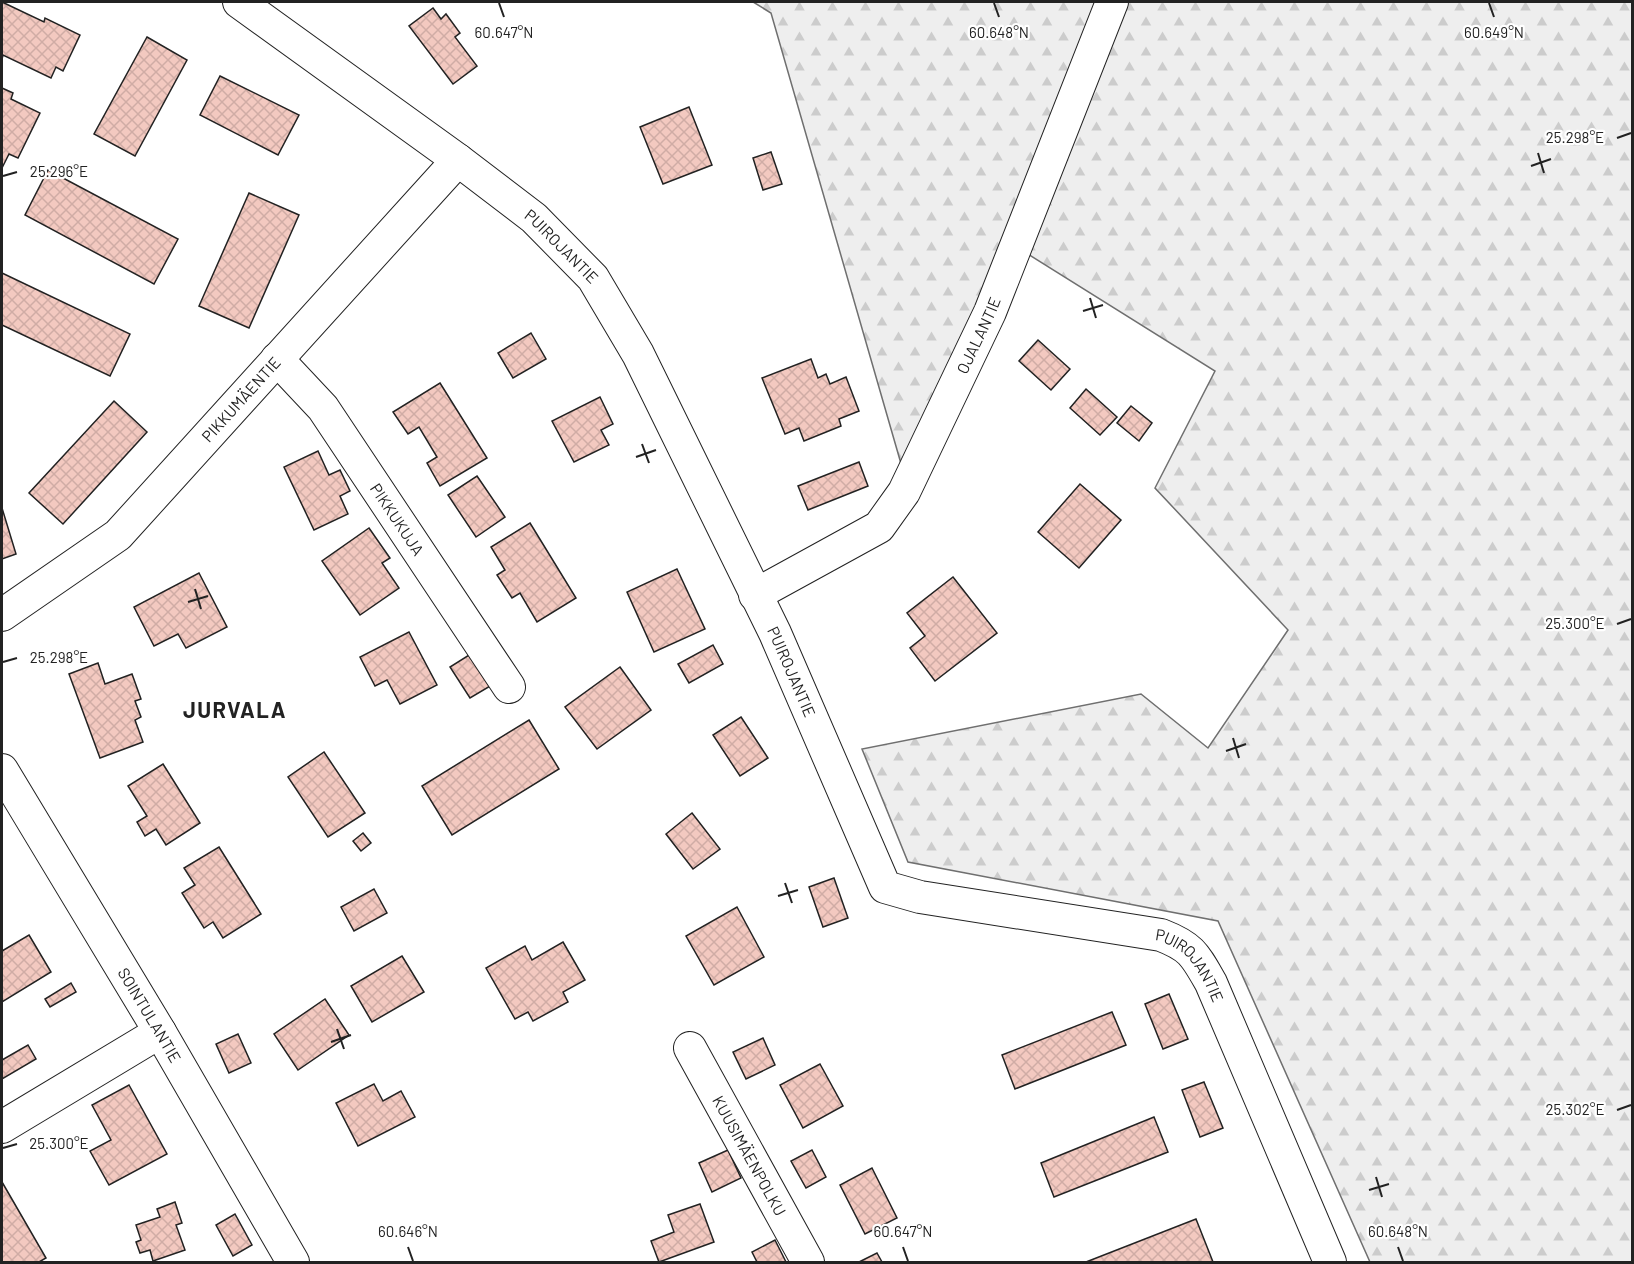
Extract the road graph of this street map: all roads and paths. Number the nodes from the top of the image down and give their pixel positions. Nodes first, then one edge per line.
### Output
1 (239, 2) edge
2 (1112, 2) edge
3 (458, 160) junction
4 (277, 359) junction
5 (755, 595) junction
6 (2, 615) edge
7 (509, 687) dead end
8 (5, 785) edge
9 (160, 1032) junction
10 (690, 1048) dead end
11 (2, 1127) edge
12 (293, 1263) edge
13 (808, 1263) edge
14 (1330, 1263) edge

1 - 3 street, PUIROJANTIE
2 - 5 street, OJALANTIE
3 - 4 street, PIKKUMÄENTIE
3 - 5 street, PUIROJANTIE
4 - 6 street, PIKKUMÄENTIE
4 - 7 street, PIKKUKUJA
5 - 14 street, PUIROJANTIE
8 - 9 street, SOINTULANTIE
9 - 11 street
9 - 12 street, SOINTULANTIE
10 - 13 street, KUUSIMÄENPOLKU

